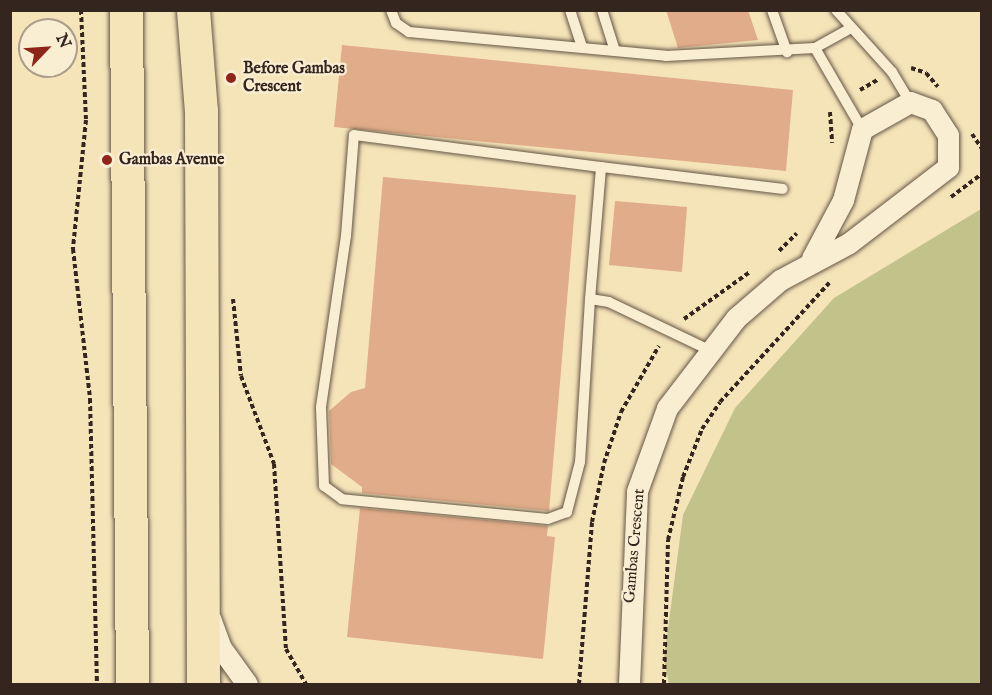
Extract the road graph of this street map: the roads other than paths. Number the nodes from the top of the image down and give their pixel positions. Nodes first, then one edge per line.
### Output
1 (126, 10) edge
2 (194, 10) edge
3 (391, 10) edge
4 (570, 10) edge
5 (602, 10) edge
6 (772, 10) edge
7 (836, 10) edge
8 (851, 28) junction
9 (582, 46) junction
10 (815, 48) junction
11 (615, 51) junction
12 (787, 52) junction
13 (910, 102) junction
14 (862, 129) junction
15 (601, 166) junction
16 (783, 189) dead end
17 (812, 258) junction
18 (590, 299) junction
19 (707, 349) junction
20 (204, 601) junction
21 (132, 684) edge
22 (202, 684) edge
23 (247, 684) edge
24 (629, 684) edge

1 - 21 main road
2 - 20 main road
3 - 9 lane
4 - 9 lane
5 - 11 lane
6 - 12 lane
7 - 8 lane
8 - 10 lane
8 - 13 lane
9 - 11 lane
10 - 12 lane
10 - 14 lane
11 - 12 lane
13 - 14 street
13 - 17 street, Gambas Crescent
14 - 17 street, Gambas Crescent
15 - 16 lane
15 - 18 lane
15 - 18 lane
17 - 19 street, Gambas Crescent
18 - 19 lane
19 - 24 street, Gambas Crescent
20 - 22 main road
20 - 23 street

